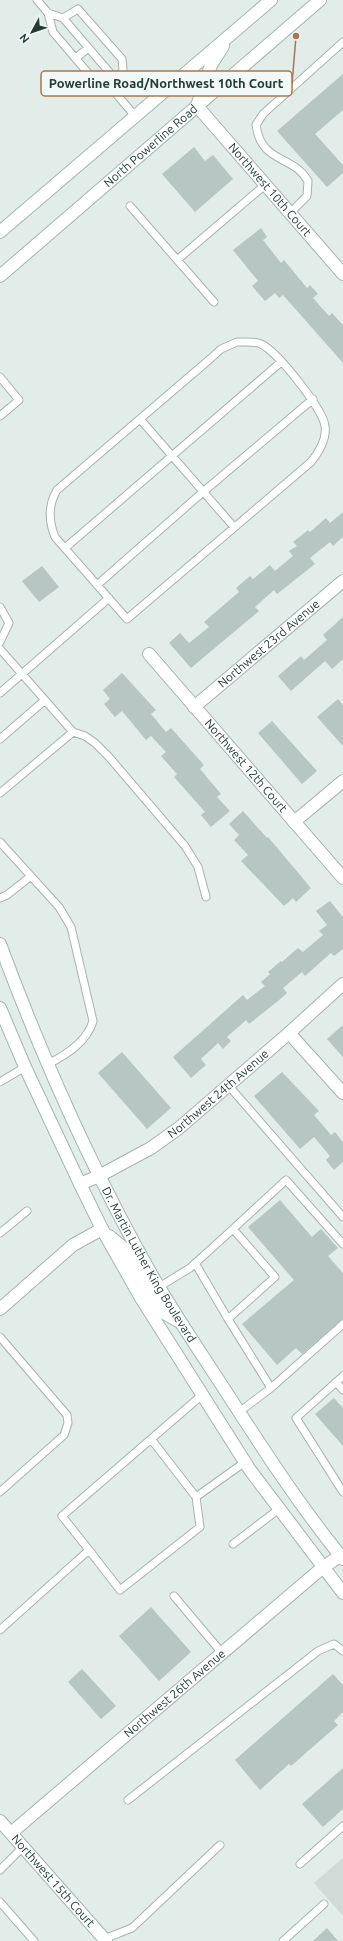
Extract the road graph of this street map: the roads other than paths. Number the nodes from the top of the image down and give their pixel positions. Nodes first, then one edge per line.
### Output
1 (37, 0) edge
2 (271, 0) edge
3 (320, 0) edge
4 (48, 13) junction
5 (63, 18) junction
6 (231, 34) junction
7 (343, 42) edge
8 (88, 48) junction
9 (76, 58) junction
10 (116, 80) junction
11 (113, 90) junction
12 (197, 106) junction
13 (135, 116) junction
14 (265, 185) junction
15 (130, 206) dead end
16 (290, 213) junction
17 (0, 232) edge
18 (177, 260) junction
19 (343, 274) edge
20 (0, 276) edge
21 (214, 302) dead end
22 (281, 362) junction
23 (0, 377) edge
24 (313, 399) junction
25 (0, 416) edge
26 (140, 419) junction
27 (171, 455) junction
28 (203, 492) junction
29 (234, 527) junction
30 (65, 548) junction
31 (343, 581) edge
32 (97, 585) junction
33 (108, 598) junction
34 (0, 607) edge
35 (0, 642) edge
36 (0, 648) edge
37 (149, 654) dead end
38 (22, 674) junction
39 (0, 693) edge
40 (45, 700) junction
41 (194, 707) junction
42 (73, 732) junction
43 (0, 739) edge
44 (343, 781) edge
45 (0, 793) edge
46 (294, 822) junction
47 (0, 842) edge
48 (31, 876) junction
49 (343, 878) edge
50 (206, 897) dead end
51 (0, 898) edge
52 (0, 944) edge
53 (343, 984) edge
54 (1, 1015) edge
55 (289, 1033) junction
56 (48, 1064) junction
57 (25, 1067) junction
58 (0, 1082) edge
59 (228, 1085) junction
60 (343, 1093) edge
61 (99, 1176) junction
62 (80, 1184) junction
63 (28, 1211) dead end
64 (343, 1217) edge
65 (102, 1229) junction
66 (233, 1229) junction
67 (0, 1233) edge
68 (343, 1244) edge
69 (195, 1263) junction
70 (159, 1287) junction
71 (0, 1309) edge
72 (228, 1319) junction
73 (182, 1324) junction
74 (343, 1324) edge
75 (0, 1337) edge
76 (343, 1376) edge
77 (336, 1382) junction
78 (271, 1388) junction
79 (343, 1390) edge
80 (202, 1395) junction
81 (239, 1412) junction
82 (151, 1439) junction
83 (245, 1462) junction
84 (0, 1492) edge
85 (343, 1492) edge
86 (196, 1497) junction
87 (279, 1509) junction
88 (233, 1544) dead end
89 (89, 1550) junction
90 (342, 1556) edge
91 (322, 1568) junction
92 (343, 1593) edge
93 (174, 1596) dead end
94 (0, 1630) edge
95 (343, 1651) edge
96 (222, 1653) junction
97 (128, 1800) dead end
98 (0, 1821) edge
99 (343, 1826) edge
100 (11, 1833) junction
101 (220, 1845) dead end
102 (24, 1847) junction
103 (300, 1864) dead end
104 (0, 1870) edge
105 (0, 1902) edge
106 (324, 1904) dead end
107 (105, 1940) edge
108 (34, 1941) edge
109 (284, 1941) edge

1 - 4 lane
2 - 6 main road
3 - 12 main road, North Powerline Road
4 - 5 lane
4 - 9 lane
5 - 8 lane
5 - 10 lane
6 - 12 main road
6 - 13 main road
7 - 16 lane
8 - 9 lane
8 - 10 lane
9 - 11 lane
10 - 11 lane
11 - 13 lane
12 - 14 main road, Northwest 10th Court
12 - 20 main road, North Powerline Road
13 - 17 main road
14 - 16 main road, Northwest 10th Court
14 - 18 lane
15 - 18 lane
16 - 19 main road, Northwest 10th Court
18 - 21 lane
22 - 24 lane
22 - 26 lane
22 - 27 lane
23 - 25 lane
24 - 28 lane
24 - 29 lane
26 - 27 lane
26 - 30 lane
27 - 28 lane
27 - 30 lane
28 - 29 lane
28 - 32 lane
29 - 33 lane
30 - 32 lane
31 - 41 main road, Northwest 23rd Avenue
32 - 33 lane
33 - 38 lane
34 - 35 lane
36 - 38 lane
37 - 41 main road, Northwest 12th Court
38 - 39 lane
38 - 40 lane
40 - 42 lane
40 - 43 lane
41 - 46 main road, Northwest 12th Court
42 - 45 lane
42 - 50 lane
44 - 46 main road
46 - 49 main road, Northwest 12th Court
47 - 48 lane
48 - 51 lane
48 - 56 lane
52 - 56 main road, Dr. Martin Luther King Boulevard
53 - 55 main road, Northwest 24th Avenue
54 - 57 main road, Dr. Martin Luther King Boulevard
55 - 59 main road, Northwest 24th Avenue
55 - 60 main road
56 - 61 main road, Dr. Martin Luther King Boulevard
57 - 58 lane
57 - 62 main road, Dr. Martin Luther King Boulevard
59 - 61 main road, Northwest 24th Avenue
59 - 64 lane
61 - 62 main road, Northwest 24th Avenue
61 - 70 main road, Dr. Martin Luther King Boulevard
62 - 65 main road, Dr. Martin Luther King Boulevard
63 - 67 lane
65 - 71 main road
65 - 73 main road
65 - 80 main road, Dr. Martin Luther King Boulevard
66 - 68 lane
66 - 69 lane
66 - 72 lane
69 - 70 lane
69 - 72 lane
70 - 73 main road, Dr. Martin Luther King Boulevard
72 - 78 lane
73 - 81 main road, Dr. Martin Luther King Boulevard
74 - 78 lane
75 - 84 lane
76 - 77 lane
77 - 79 lane
77 - 85 lane
78 - 81 lane
80 - 82 lane
80 - 83 main road, Dr. Martin Luther King Boulevard
81 - 90 main road, Dr. Martin Luther King Boulevard
82 - 86 lane
82 - 89 lane
83 - 86 lane
83 - 87 main road, Dr. Martin Luther King Boulevard
86 - 89 lane
87 - 88 lane
87 - 91 main road, Dr. Martin Luther King Boulevard
89 - 94 lane
90 - 91 main road, Northwest 26th Avenue
91 - 92 main road, Dr. Martin Luther King Boulevard
91 - 96 main road, Northwest 26th Avenue
93 - 96 lane
95 - 97 lane
96 - 100 main road, Northwest 26th Avenue
98 - 100 main road, Northwest 15th Court
99 - 103 lane
100 - 102 main road, Northwest 15th Court
101 - 107 lane
102 - 104 lane
102 - 107 main road, Northwest 15th Court
105 - 108 lane
106 - 109 lane

